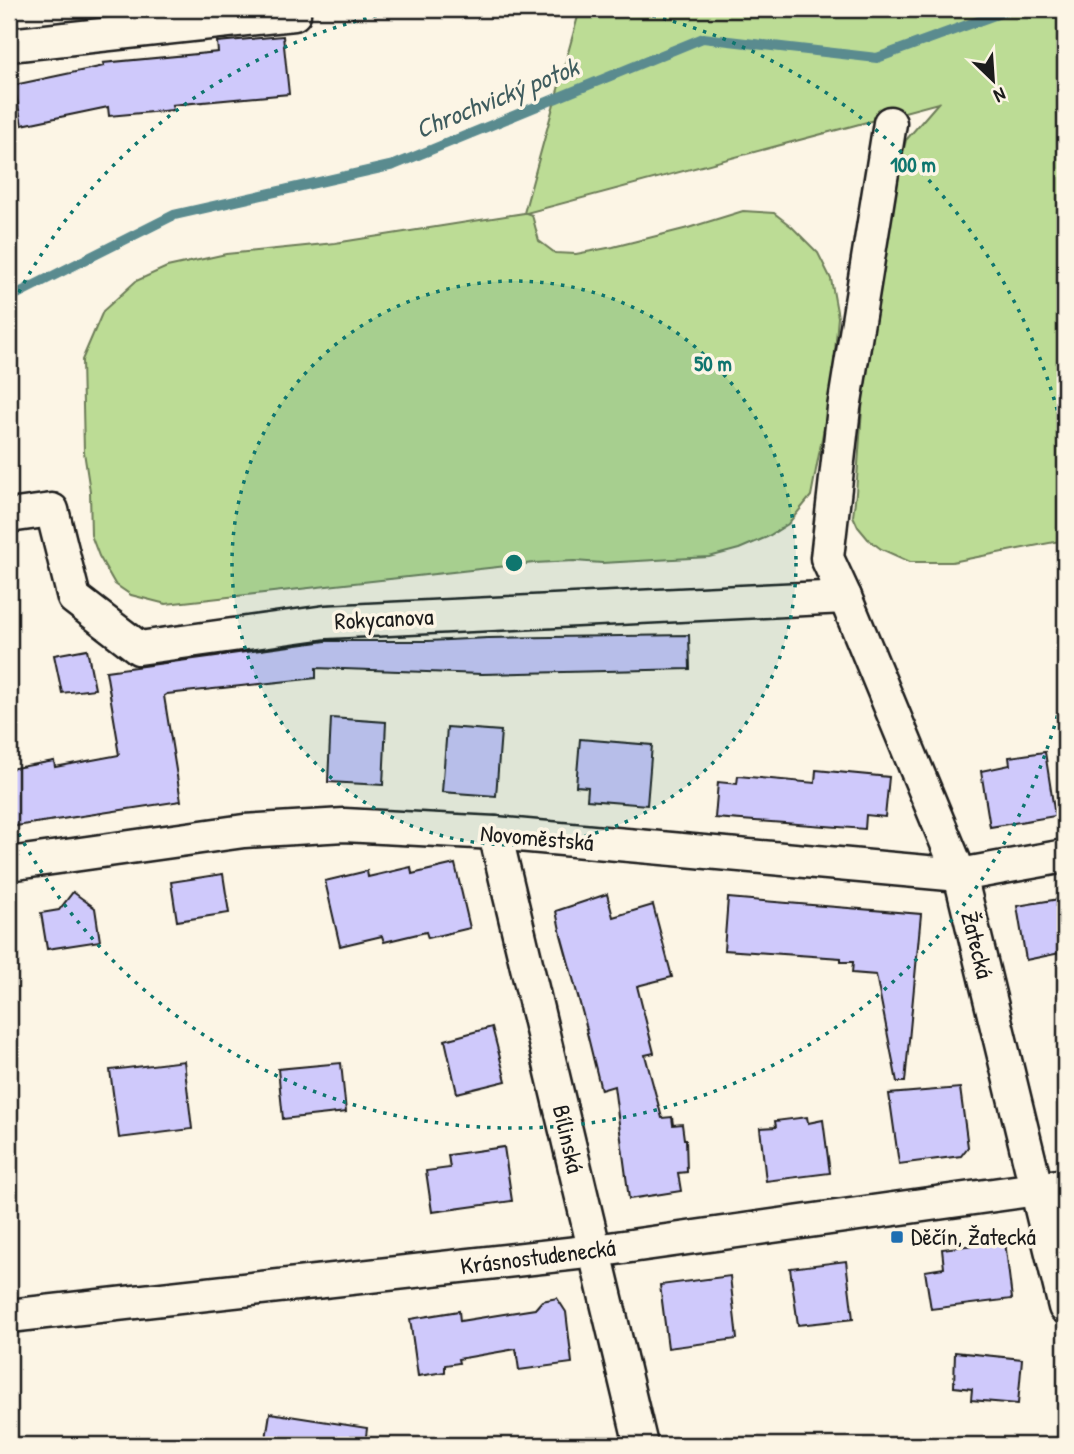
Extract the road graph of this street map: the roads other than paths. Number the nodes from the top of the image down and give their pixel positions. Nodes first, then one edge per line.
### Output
1 (294, 14) dead end
2 (9, 45) edge
3 (890, 123) dead end
4 (9, 516) edge
5 (845, 597) junction
6 (495, 833) junction
7 (1065, 856) edge
8 (9, 864) edge
9 (960, 875) junction
10 (1051, 1188) edge
11 (595, 1251) junction
12 (1065, 1307) edge
13 (9, 1316) edge
14 (641, 1445) edge

1 - 2 street
3 - 5 street, Žatecká
4 - 5 street, Rokycanova
5 - 9 street, Žatecká
6 - 8 street, Novoměstská
6 - 9 street, Novoměstská
6 - 11 street, Bílinská
7 - 9 street, Novoměstská
9 - 10 street, Žatecká
10 - 11 street, Krásnostudenecká
10 - 12 street, Žatecká
11 - 13 street, Krásnostudenecká
11 - 14 street, Bílinská

